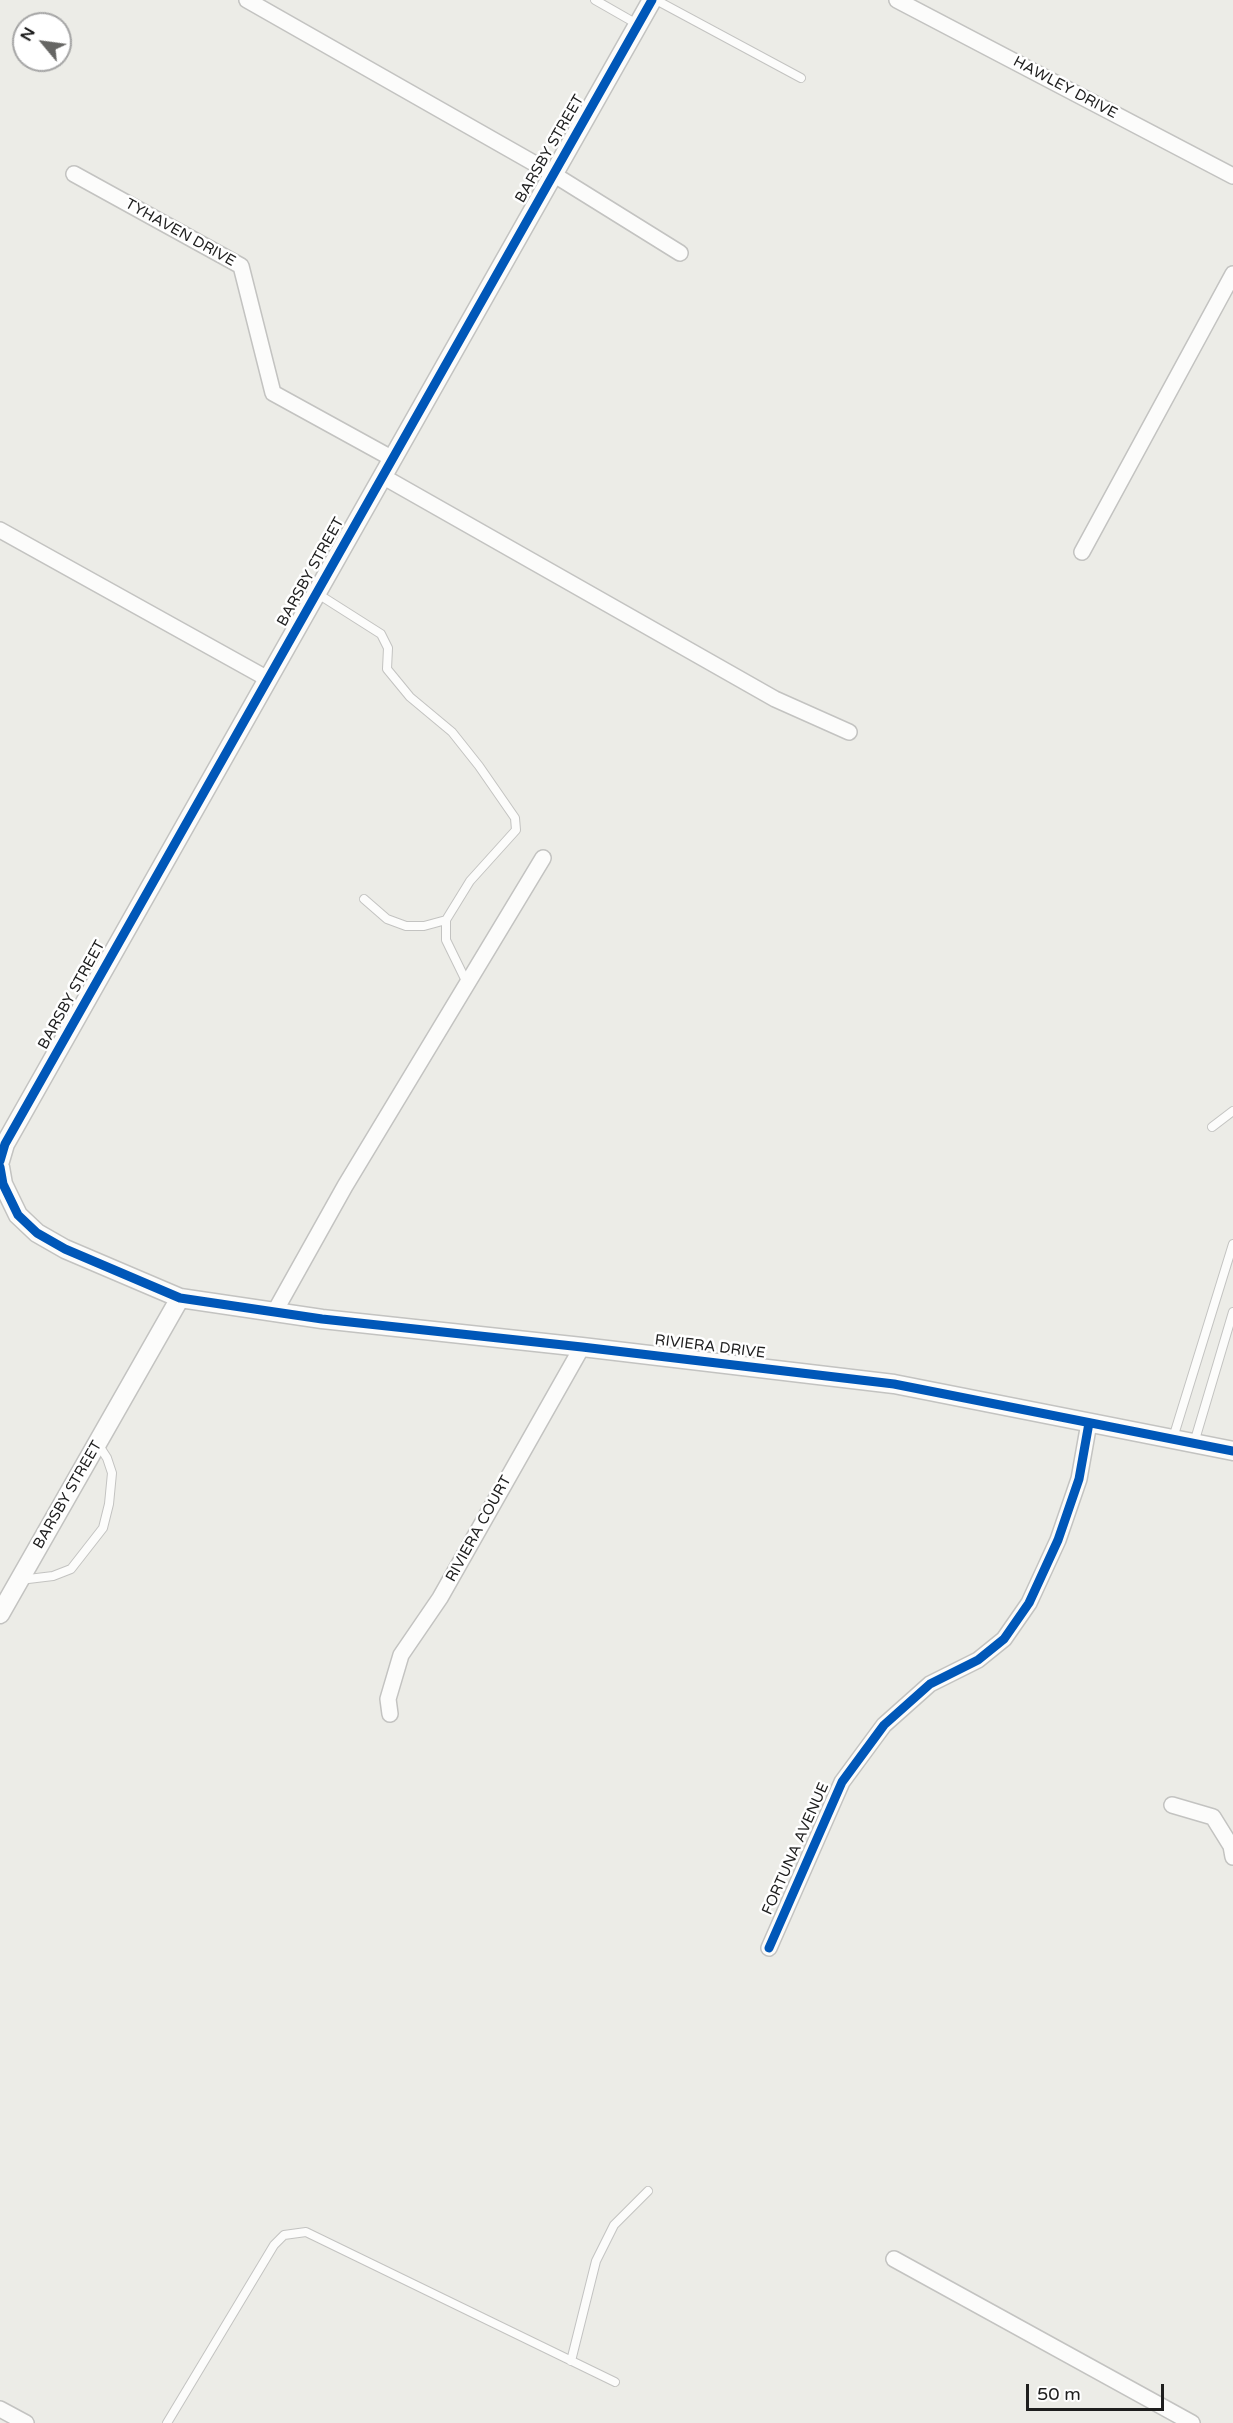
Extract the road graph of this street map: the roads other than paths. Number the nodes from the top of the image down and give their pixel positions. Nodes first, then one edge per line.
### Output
1 (247, 0) edge
2 (595, 0) edge
3 (654, 0) edge
4 (897, 0) edge
5 (638, 24) junction
6 (801, 78) dead end
7 (74, 174) dead end
8 (553, 174) junction
9 (1233, 176) edge
10 (680, 253) dead end
11 (1233, 273) edge
12 (393, 459) junction
13 (382, 476) junction
14 (0, 530) edge
15 (1082, 552) dead end
16 (316, 593) junction
17 (268, 679) junction
18 (849, 732) dead end
19 (543, 858) dead end
20 (364, 899) dead end
21 (446, 920) junction
22 (468, 984) junction
23 (1233, 1112) edge
24 (1212, 1128) dead end
25 (0, 1161) edge
26 (1, 1178) edge
27 (1233, 1244) edge
28 (180, 1298) junction
29 (1233, 1312) edge
30 (274, 1314) junction
31 (582, 1347) junction
32 (1089, 1423) junction
33 (1172, 1439) junction
34 (97, 1443) junction
35 (1194, 1444) junction
36 (1233, 1451) edge
37 (19, 1581) junction
38 (0, 1614) edge
39 (390, 1714) dead end
40 (1172, 1805) dead end
41 (1233, 1857) edge
42 (769, 1948) dead end
43 (648, 2191) dead end
44 (894, 2259) dead end
45 (571, 2361) junction
46 (615, 2382) dead end
47 (0, 2409) edge
48 (26, 2423) edge
49 (167, 2423) edge
50 (1192, 2423) edge

1 - 8 street
2 - 5 lane
3 - 5 street, BARSBY STREET
3 - 6 lane
4 - 9 street, HAWLEY DRIVE
5 - 8 street, BARSBY STREET
7 - 12 street, TYHAVEN DRIVE
8 - 10 street
8 - 12 street, BARSBY STREET
11 - 15 street
12 - 13 street, BARSBY STREET
13 - 16 street, BARSBY STREET
13 - 18 street
14 - 17 street
16 - 17 street, BARSBY STREET
16 - 21 lane
17 - 25 street, BARSBY STREET
19 - 22 street
20 - 21 lane
21 - 22 lane
22 - 30 street
23 - 24 lane
26 - 28 street
27 - 33 lane
28 - 30 street, RIVIERA DRIVE
28 - 34 street, BARSBY STREET
29 - 35 lane
30 - 31 street, RIVIERA DRIVE
31 - 32 street, RIVIERA DRIVE
31 - 39 street, RIVIERA COURT
32 - 33 street, RIVIERA DRIVE
32 - 42 street, FORTUNA AVENUE
33 - 35 street, RIVIERA DRIVE
34 - 37 street, BARSBY STREET
34 - 37 lane
35 - 36 street, RIVIERA DRIVE
37 - 38 street, BARSBY STREET
40 - 41 street
43 - 45 lane
44 - 50 street
45 - 46 lane
45 - 49 lane
47 - 48 street

